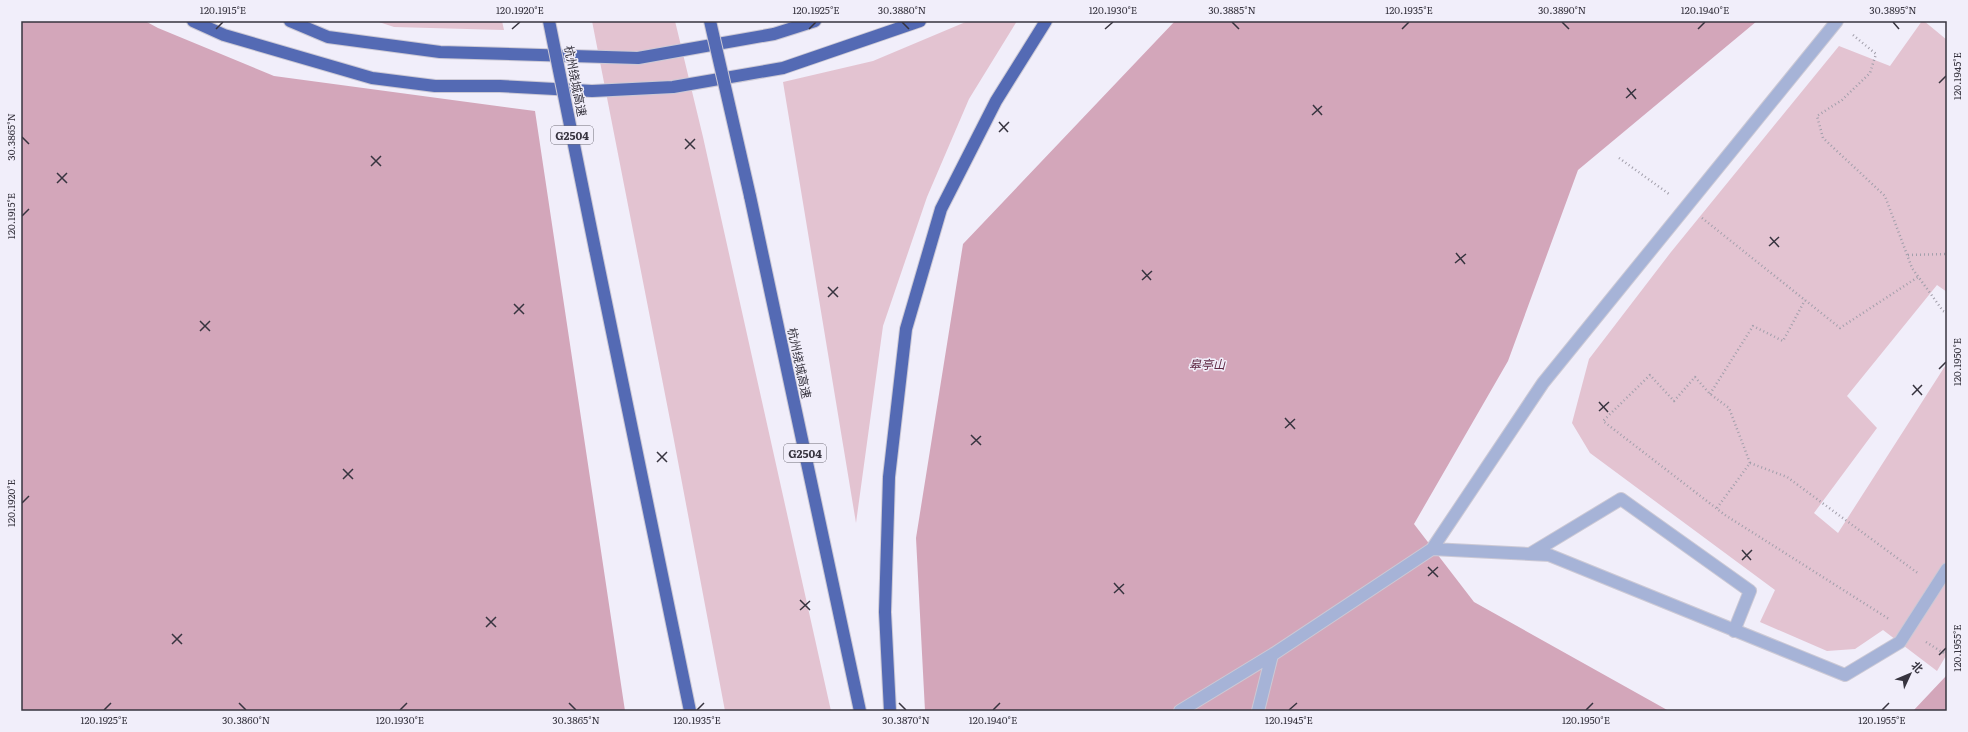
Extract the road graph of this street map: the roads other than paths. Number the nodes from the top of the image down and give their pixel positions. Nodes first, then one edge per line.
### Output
1 (193, 21) edge
2 (290, 21) edge
3 (549, 21) edge
4 (710, 21) edge
5 (815, 21) edge
6 (920, 21) edge
7 (1046, 21) edge
8 (1837, 21) edge
9 (1432, 549) junction
10 (1530, 554) junction
11 (1947, 569) edge
12 (1734, 631) junction
13 (1272, 655) junction
14 (690, 711) edge
15 (860, 711) edge
16 (890, 711) edge
17 (1180, 711) edge
18 (1258, 711) edge

1 - 6 highway
2 - 5 highway
3 - 14 highway, 杭州绕城高速 / G2504, bridge
4 - 15 highway, 杭州绕城高速 / G2504, bridge
7 - 16 highway
8 - 9 lane
9 - 10 lane
9 - 13 lane
10 - 12 lane
10 - 12 lane
11 - 12 lane
13 - 17 lane
13 - 18 lane

